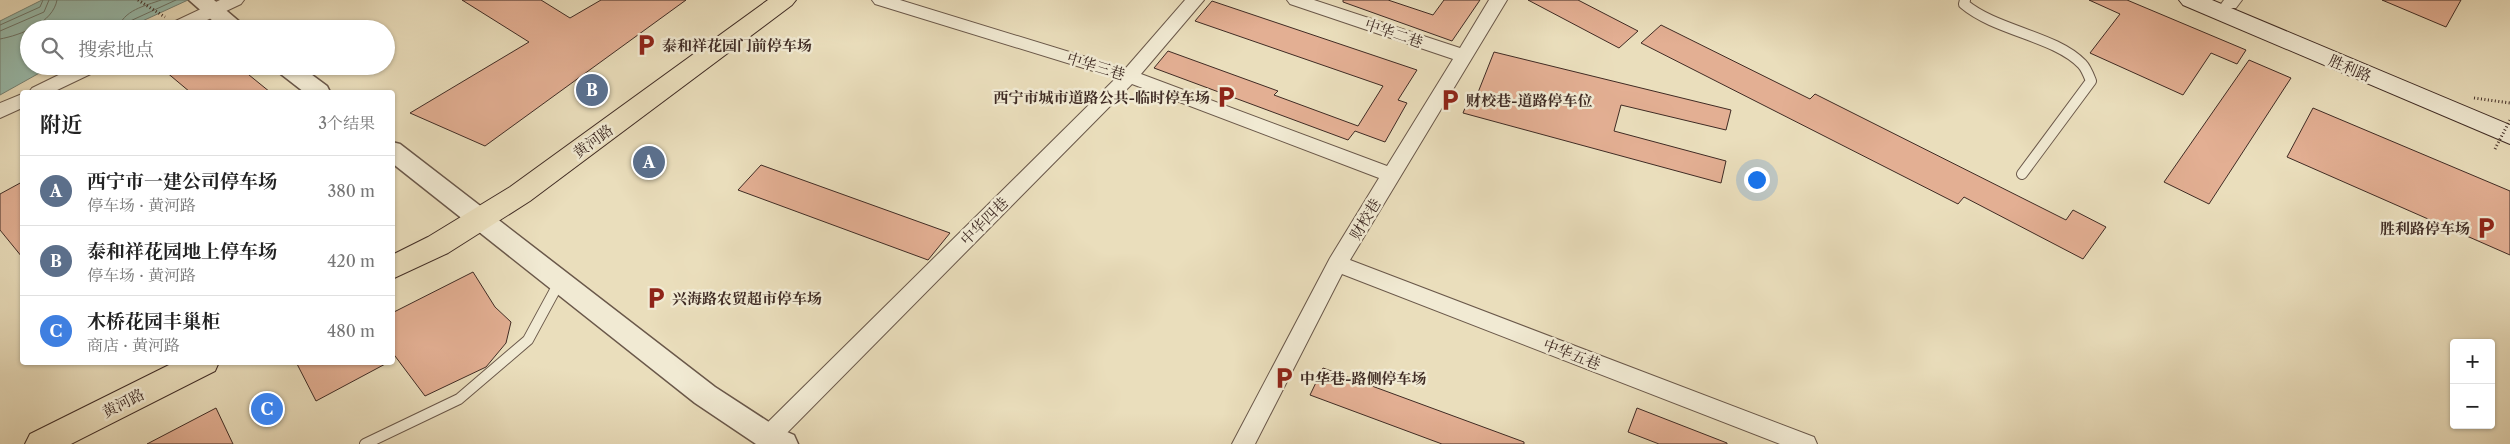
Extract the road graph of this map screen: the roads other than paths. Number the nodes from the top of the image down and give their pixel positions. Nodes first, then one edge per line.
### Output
1 (235, 0) edge
2 (784, 0) edge
3 (881, 0) edge
4 (1195, 0) edge
5 (1296, 0) edge
6 (1498, 0) edge
7 (1965, 0) edge
8 (2191, 0) edge
9 (2228, 1) edge
10 (205, 4) edge
11 (179, 20) edge
12 (225, 20) edge
13 (1464, 56) junction
14 (74, 75) edge
15 (297, 75) edge
16 (1129, 76) junction
17 (42, 90) edge
18 (316, 90) edge
19 (20, 101) edge
20 (0, 111) edge
21 (2510, 120) edge
22 (2503, 142) edge
23 (395, 152) edge
24 (2022, 174) dead end
25 (1392, 175) junction
26 (480, 218) junction
27 (1337, 264) junction
28 (395, 267) edge
29 (560, 281) junction
30 (198, 365) edge
31 (776, 441) edge
32 (41, 444) edge
33 (365, 444) edge
34 (1243, 444) edge
35 (1806, 444) edge

1 - 10 street
2 - 26 main road, 黄河路
3 - 16 street, 中华三巷
4 - 16 street, 中华四巷
5 - 13 street, 中华二巷
6 - 13 street, 财校巷
7 - 24 lane
8 - 22 main road, 胜利路
9 - 21 main road, 胜利路
10 - 11 street
10 - 12 street
13 - 25 street, 财校巷
14 - 17 street
15 - 18 street
16 - 25 street, 中华三巷
16 - 31 street, 中华四巷
19 - 20 street
23 - 26 street
25 - 27 street, 财校巷
26 - 28 main road, 黄河路
26 - 29 street
27 - 34 street, 财校巷
27 - 35 street, 中华五巷
29 - 31 street
29 - 33 lane
30 - 32 main road, 黄河路

